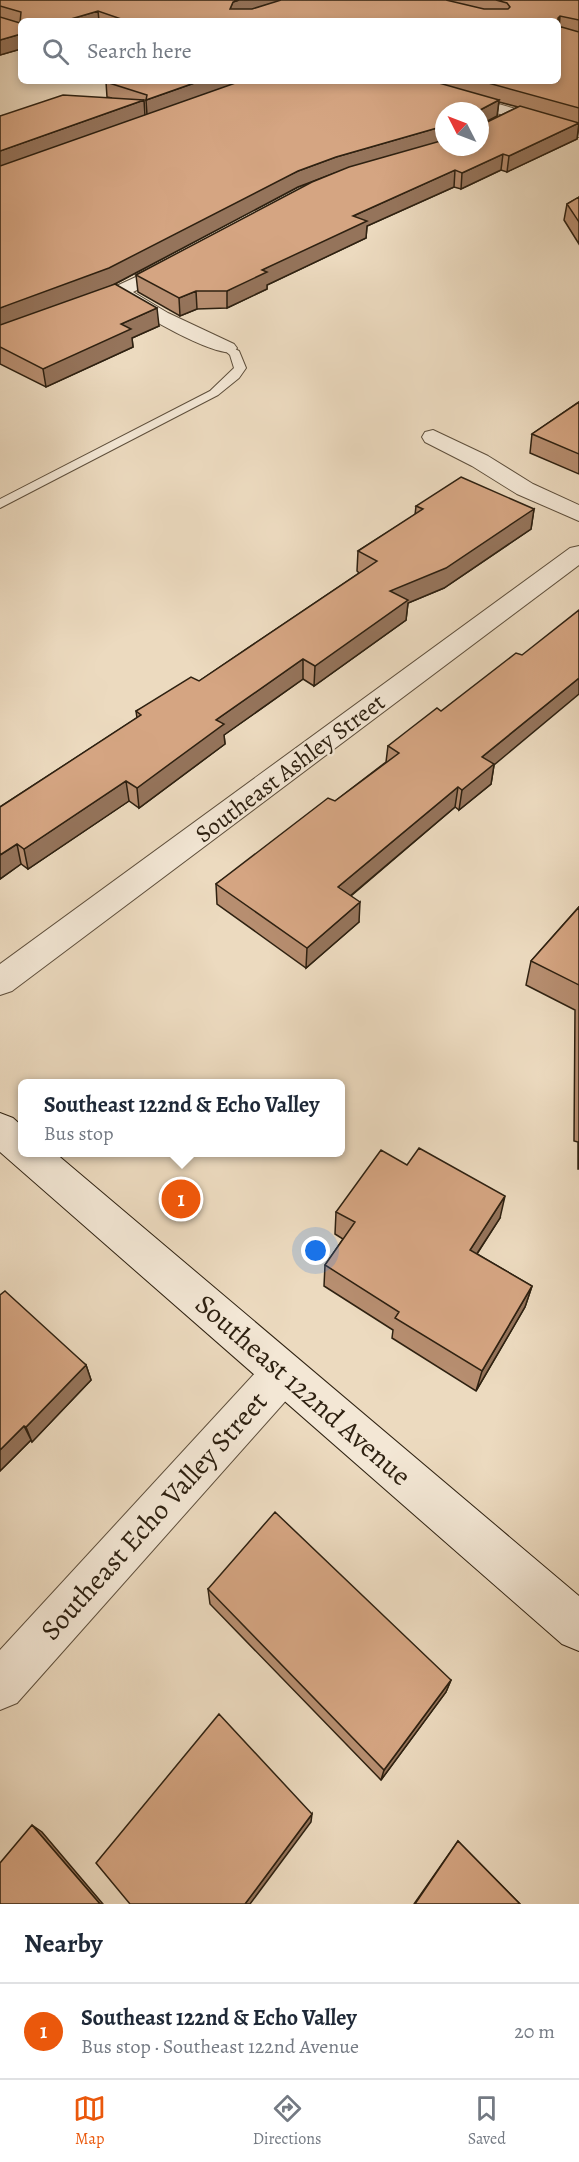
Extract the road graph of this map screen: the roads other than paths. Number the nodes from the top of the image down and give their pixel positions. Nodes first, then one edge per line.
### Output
1 (412, 84) edge
2 (516, 114) junction
3 (500, 123) edge
4 (579, 132) edge
5 (195, 252) edge
6 (119, 292) junction
7 (0, 336) edge
8 (227, 348) joint
9 (433, 437) dead end
10 (0, 504) edge
11 (579, 514) edge
12 (579, 553) edge
13 (0, 982) edge
14 (0, 1129) edge
15 (18, 1145) edge
16 (33, 1157) edge
17 (283, 1372) junction
18 (579, 1627) edge
19 (0, 1686) edge

1 - 2 street
2 - 3 street
2 - 4 street
5 - 6 street
6 - 7 street
6 - 8 street
8 - 10 lane
9 - 11 street
12 - 13 street, Southeast Ashley Street
14 - 15 street
16 - 17 street, Southeast 122nd Avenue
17 - 18 street, Southeast 122nd Avenue
17 - 19 street, Southeast Echo Valley Street

